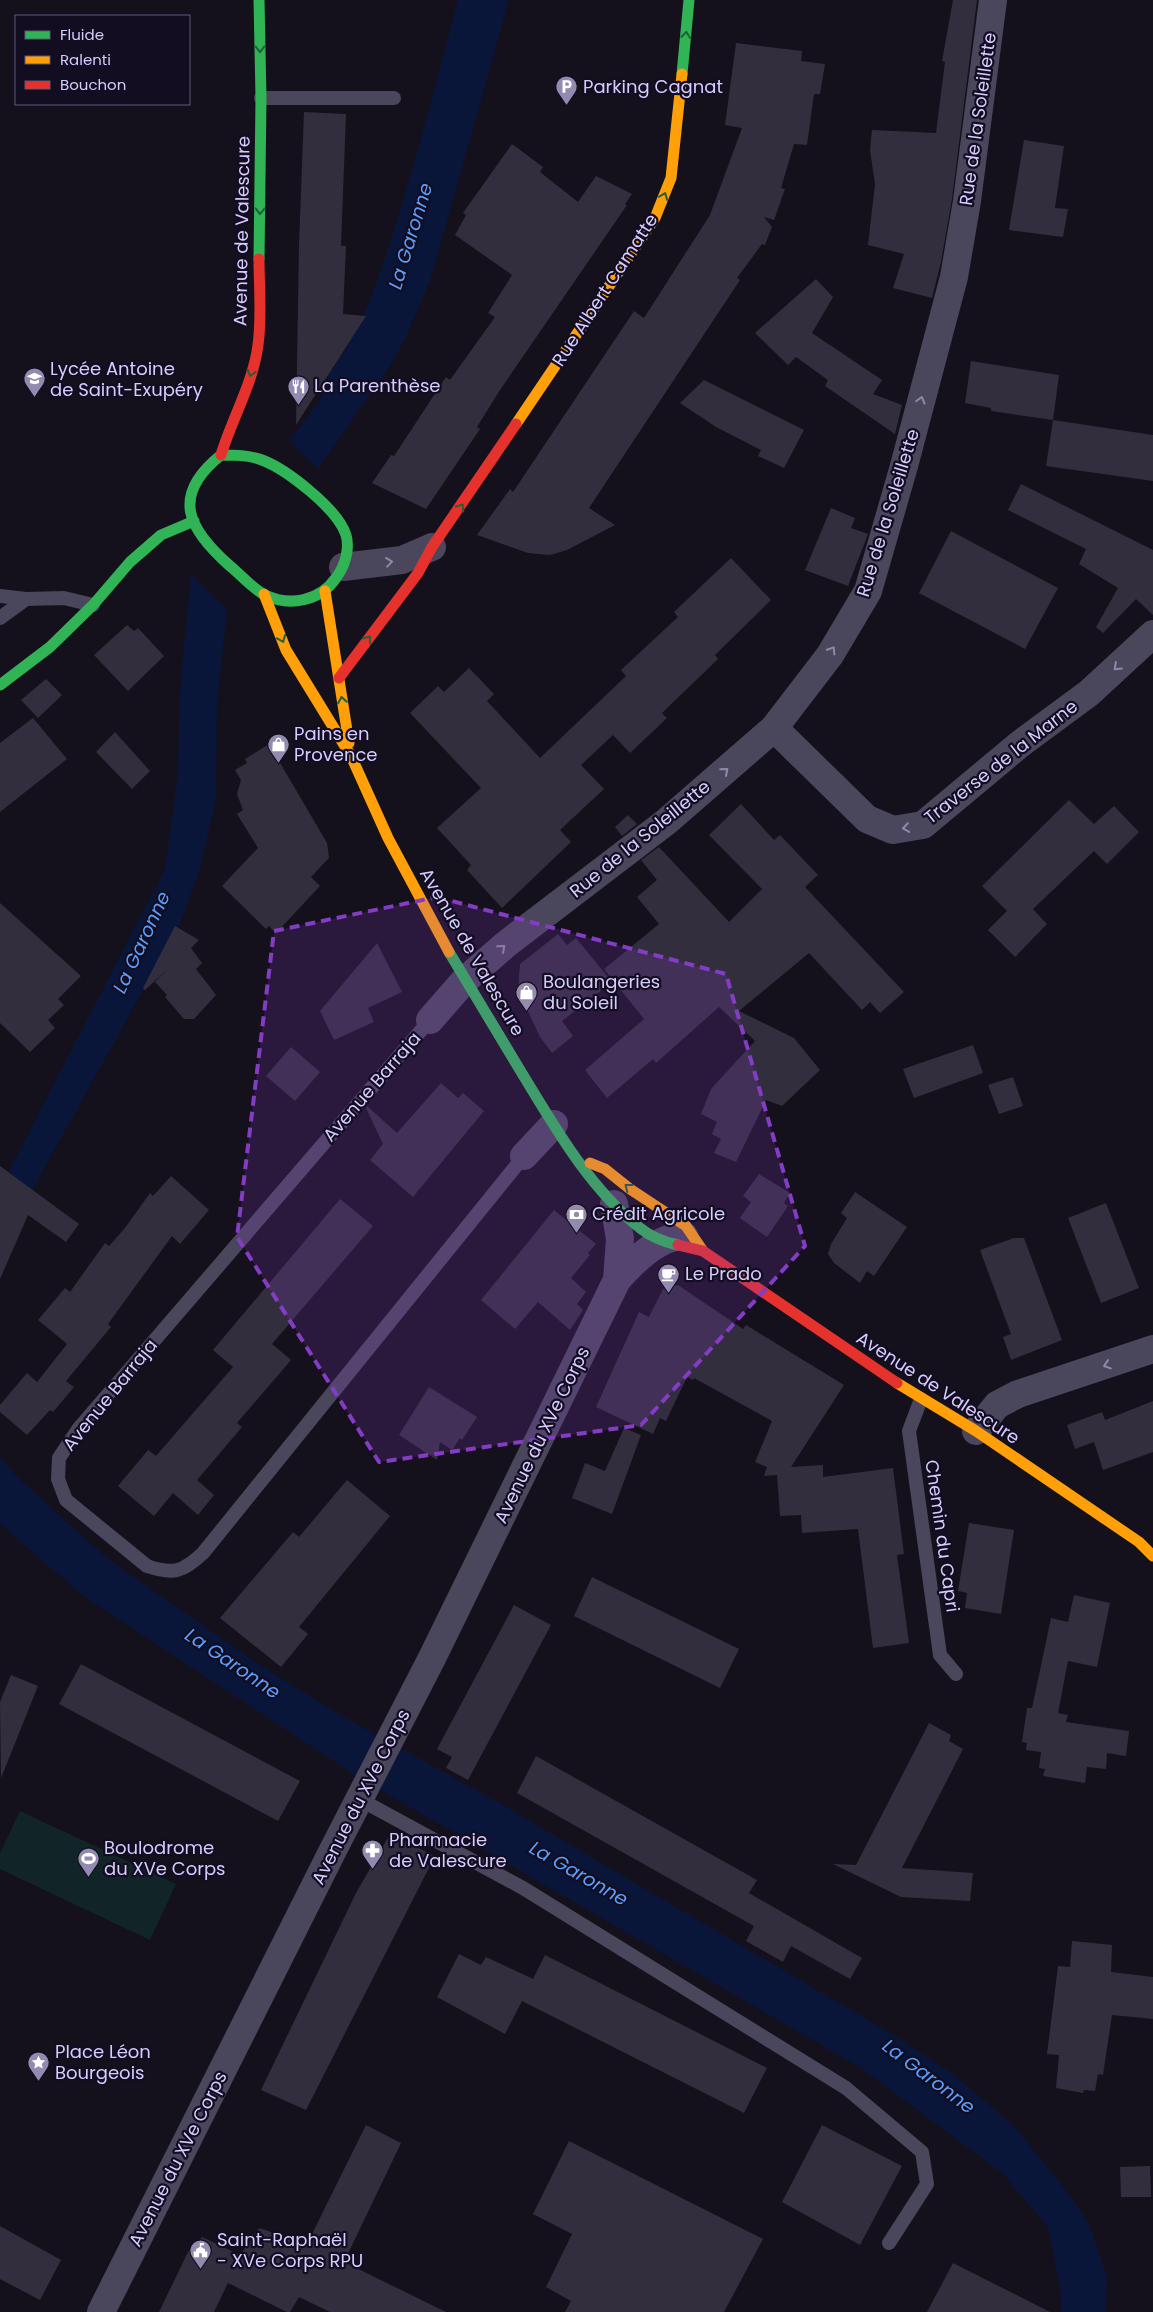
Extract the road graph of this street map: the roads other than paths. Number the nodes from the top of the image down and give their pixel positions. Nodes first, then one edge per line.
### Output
1 (258, 0) edge
2 (689, 0) edge
3 (993, 0) edge
4 (261, 98) junction
5 (394, 98) dead end
6 (222, 455) junction
7 (194, 521) junction
8 (432, 546) junction
9 (343, 567) junction
10 (325, 591) junction
11 (264, 594) junction
12 (0, 596) edge
13 (26, 599) junction
14 (94, 605) junction
15 (0, 618) edge
16 (1153, 634) edge
17 (339, 678) junction
18 (0, 685) edge
19 (774, 728) junction
20 (351, 756) junction
21 (466, 980) junction
22 (430, 1020) joint
23 (554, 1124) junction
24 (524, 1156) joint
25 (576, 1157) junction
26 (614, 1204) junction
27 (663, 1242) junction
28 (698, 1244) junction
29 (617, 1280) junction
30 (1153, 1349) edge
31 (921, 1399) junction
32 (976, 1431) junction
33 (1153, 1556) edge
34 (956, 1674) dead end
35 (363, 1793) junction
36 (889, 2243) dead end
37 (101, 2312) edge

1 -> 4 main road, Avenue de Valescure
8 -> 2 main road, Rue Albert Camatte
19 -> 3 street, Rue de la Soleillette
4 - 5 lane
4 -> 6 main road, Avenue de Valescure
6 - 7 main road
6 - 9 main road
7 - 11 main road
7 - 14 main road
9 -> 8 street, Rue Albert Camatte
17 -> 8 main road, Rue Albert Camatte
9 - 10 main road
10 - 11 main road
10 - 17 main road, Avenue de Valescure
11 -> 20 main road, Avenue de Valescure
12 - 13 lane
13 - 14 lane
13 - 15 lane
14 - 18 main road
16 -> 19 street, Traverse de la Marne
20 -> 17 main road, Avenue de Valescure
21 -> 19 street, Rue de la Soleillette
20 - 21 main road, Avenue de Valescure
21 - 22 street, Avenue Barraja
21 - 23 main road, Avenue de Valescure
22 - 24 lane, Avenue Barraja
23 - 24 street, Avenue Barraja
23 - 25 main road, Avenue de Valescure
25 - 26 main road, Avenue de Valescure
28 -> 25 main road, Avenue de Valescure
26 - 27 main road, Avenue de Valescure
26 - 29 street, Avenue du XVe Corps
27 - 28 street, Avenue du XVe Corps
27 - 29 street, Avenue du XVe Corps
28 - 31 main road, Avenue de Valescure
29 - 35 street, Avenue du XVe Corps
30 -> 32 street
31 - 32 main road, Avenue de Valescure
31 - 34 lane, Chemin du Capri
32 - 33 main road, Avenue de Valescure
35 - 36 lane
35 - 37 street, Avenue du XVe Corps

